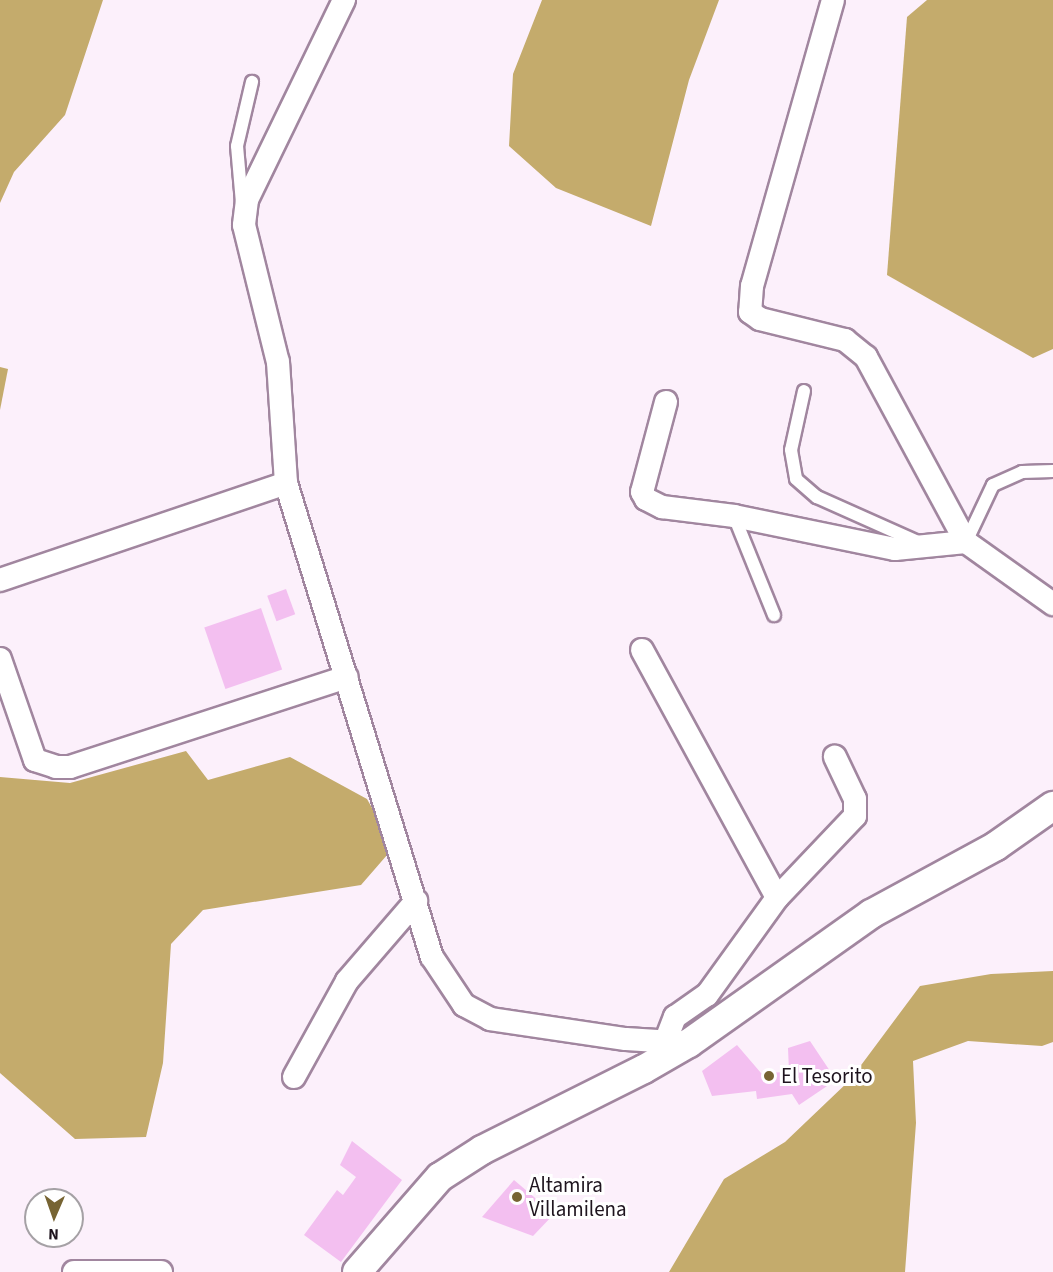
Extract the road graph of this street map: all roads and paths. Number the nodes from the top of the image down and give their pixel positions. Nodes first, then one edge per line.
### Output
1 (344, 0) edge
2 (833, 0) edge
3 (252, 82) dead end
4 (244, 225) junction
5 (804, 392) dead end
6 (666, 402) dead end
7 (1053, 471) edge
8 (286, 483) junction
9 (734, 516) junction
10 (966, 542) junction
11 (934, 548) junction
12 (0, 580) edge
13 (1053, 604) edge
14 (774, 615) dead end
15 (642, 650) dead end
16 (0, 659) edge
17 (347, 677) junction
18 (835, 757) dead end
19 (1053, 806) edge
20 (777, 898) junction
21 (416, 902) junction
22 (677, 1041) junction
23 (294, 1077) dead end
24 (74, 1272) edge
25 (161, 1272) edge
26 (357, 1272) edge

1 - 4 street
2 - 10 street
3 - 4 lane
4 - 8 street
5 - 11 lane
6 - 9 street
7 - 10 lane
8 - 12 street
8 - 17 street
9 - 11 street
9 - 14 lane
10 - 11 street
10 - 13 street
15 - 20 street
16 - 17 street
17 - 21 street
18 - 20 street
19 - 22 street
20 - 22 street
21 - 22 street
21 - 23 street
22 - 26 street
24 - 25 street

